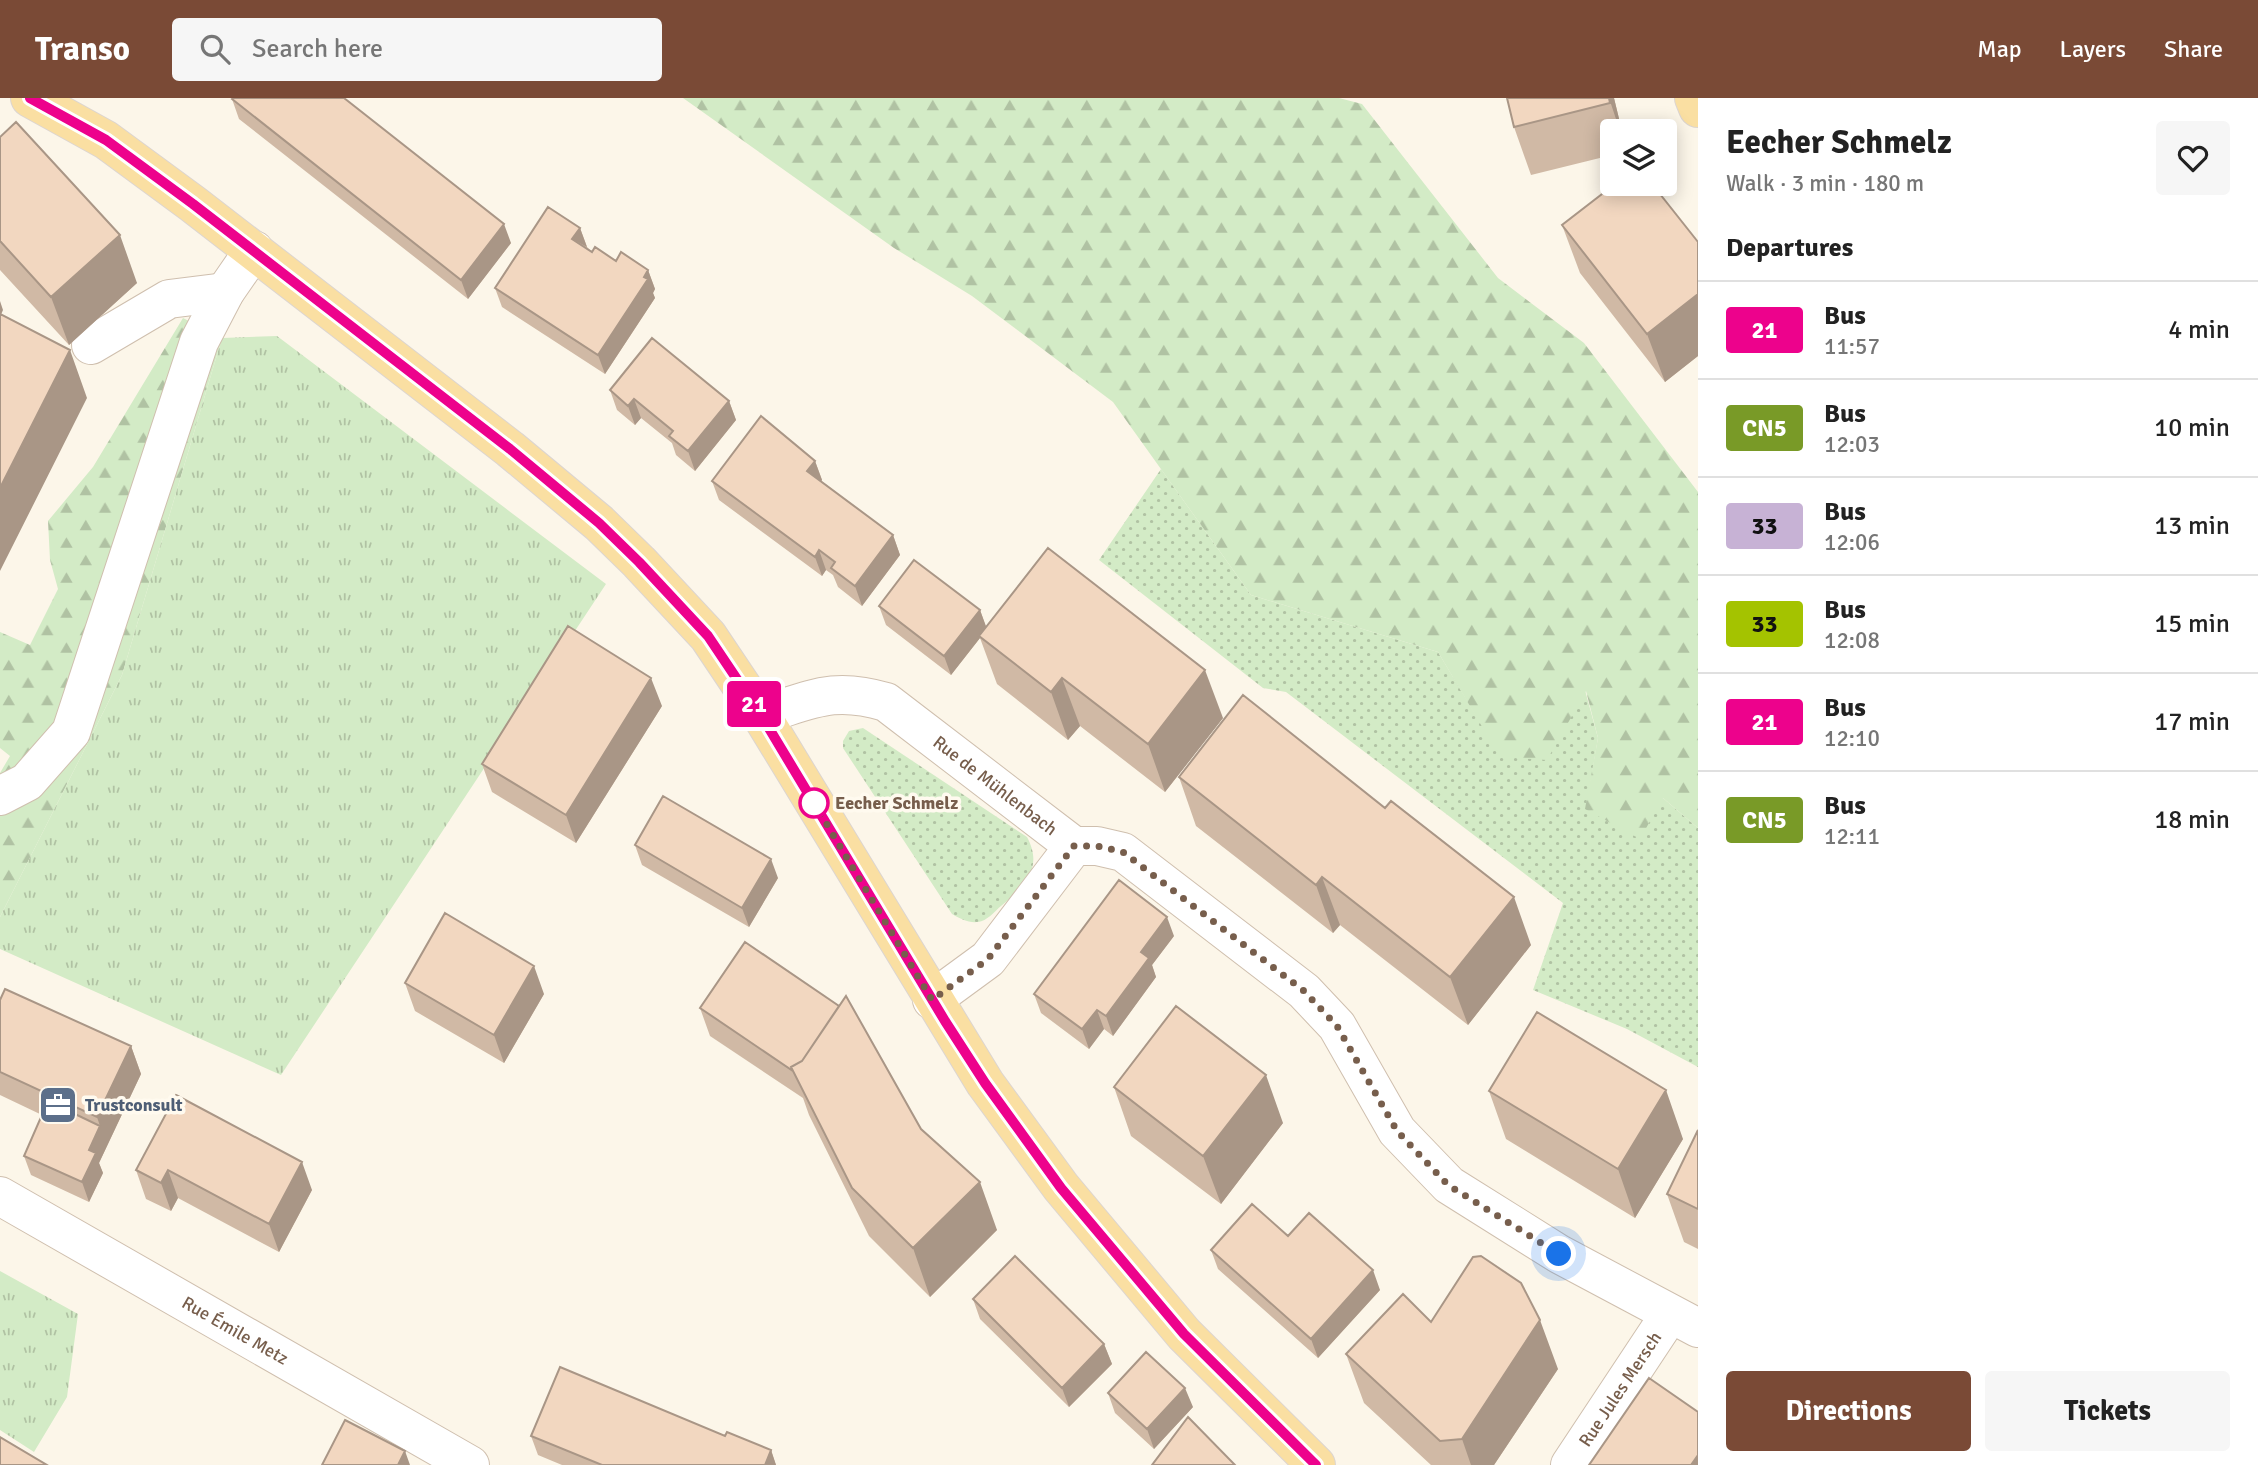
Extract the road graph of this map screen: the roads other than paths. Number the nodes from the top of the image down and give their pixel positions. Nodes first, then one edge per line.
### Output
1 (30, 98) edge
2 (1695, 98) edge
3 (1698, 108) edge
4 (254, 250) junction
5 (225, 292) junction
6 (91, 345) dead end
7 (761, 715) junction
8 (0, 796) edge
9 (1074, 846) junction
10 (932, 1000) junction
11 (0, 1196) edge
12 (1684, 1321) edge
13 (470, 1465) edge
14 (1316, 1465) edge
15 (1570, 1465) edge

1 - 4 main road
2 - 3 main road
4 - 5 street
4 - 7 main road
5 - 6 street
5 - 8 street
7 - 9 street, Rue de Mühlenbach
7 - 10 main road
9 - 10 street, Rue de Mühlenbach
9 - 12 street, Rue Jules Mersch
10 - 14 main road
11 - 13 street, Rue Émile Metz
12 - 15 street, Rue Jules Mersch

